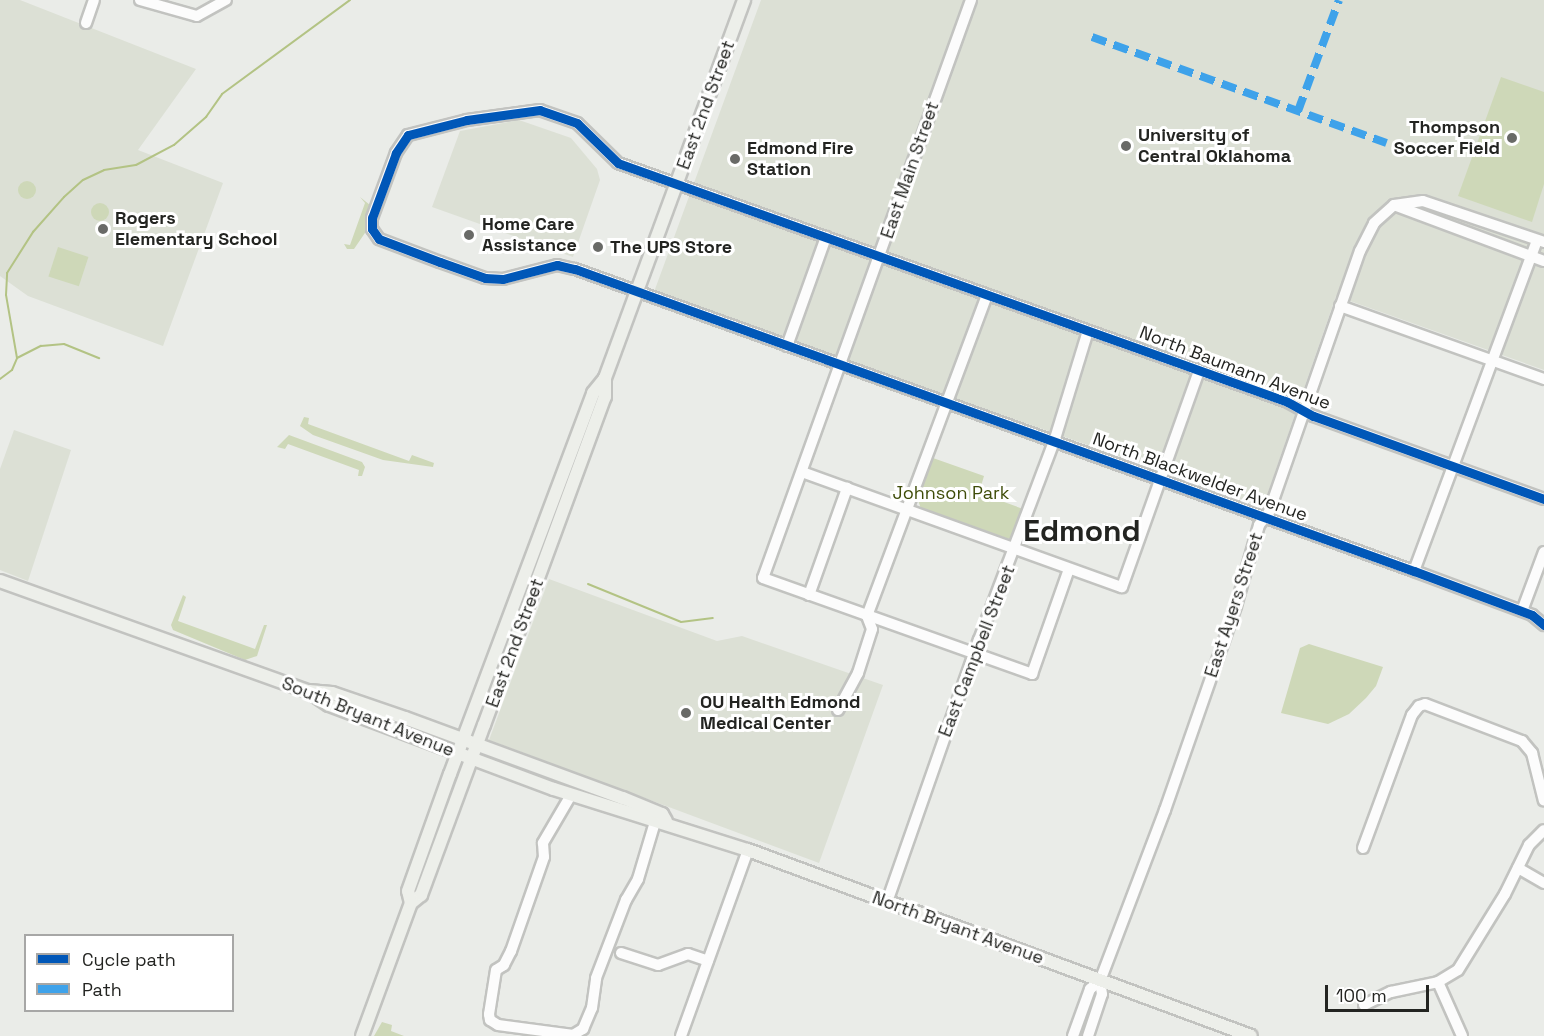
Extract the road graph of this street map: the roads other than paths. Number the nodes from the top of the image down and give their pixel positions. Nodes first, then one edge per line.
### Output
1 (94, 0) edge
2 (140, 0) edge
3 (226, 0) edge
4 (744, 0) edge
5 (971, 0) edge
6 (86, 23) dead end
7 (677, 184) junction
8 (1394, 205) junction
9 (826, 237) junction
10 (1540, 241) edge
11 (1532, 256) junction
12 (880, 257) junction
13 (1544, 261) edge
14 (637, 292) junction
15 (987, 295) junction
16 (1340, 306) junction
17 (1088, 332) junction
18 (787, 346) junction
19 (1493, 361) junction
20 (841, 366) junction
21 (1199, 371) junction
22 (605, 378) junction
23 (1544, 379) edge
24 (945, 402) junction
25 (1305, 412) junction
26 (582, 424) junction
27 (1054, 442) junction
28 (580, 464) junction
29 (1452, 465) junction
30 (801, 472) junction
31 (1161, 481) junction
32 (847, 488) junction
33 (1544, 499) edge
34 (906, 510) junction
35 (1265, 519) junction
36 (1016, 549) junction
37 (1544, 552) edge
38 (1069, 569) junction
39 (1414, 571) junction
40 (0, 580) edge
41 (519, 594) junction
42 (810, 595) junction
43 (1521, 611) junction
44 (525, 615) junction
45 (867, 616) junction
46 (1544, 625) edge
47 (974, 655) junction
48 (308, 690) junction
49 (838, 710) dead end
50 (464, 740) junction
51 (476, 745) junction
52 (459, 752) junction
53 (471, 758) junction
54 (571, 795) junction
55 (1544, 801) edge
56 (661, 822) junction
57 (1544, 830) edge
58 (1364, 848) dead end
59 (748, 850) junction
60 (1518, 868) junction
61 (1544, 883) edge
62 (887, 902) junction
63 (411, 903) junction
64 (621, 953) dead end
65 (708, 961) junction
66 (1100, 981) junction
67 (1438, 982) junction
68 (1364, 1005) dead end
69 (362, 1036) edge
70 (681, 1036) edge
71 (1073, 1036) edge
72 (1088, 1036) edge
73 (1251, 1036) edge
74 (1462, 1036) edge

1 - 6 street
2 - 3 street
4 - 7 main road, East 2nd Street
5 - 12 street, East Main Street
7 - 9 street, North Baumann Avenue
7 - 14 main road, East 2nd Street
7 - 14 street, North Baumann Avenue
8 - 10 street
8 - 11 street
8 - 16 street, East Ayers Street
9 - 12 street, North Baumann Avenue
9 - 18 street
10 - 11 street
11 - 13 street
11 - 19 street
12 - 15 street, North Baumann Avenue
12 - 20 street, East Main Street
14 - 18 street, North Blackwelder Avenue
14 - 22 main road, East 2nd Street
15 - 17 street, North Baumann Avenue
15 - 24 street
16 - 19 street
16 - 25 street, East Ayers Street
17 - 21 street, North Baumann Avenue
17 - 27 street, East Campbell Street
18 - 20 street, North Blackwelder Avenue
19 - 23 street
19 - 29 street
20 - 24 street, North Blackwelder Avenue
20 - 30 street, East Main Street
21 - 25 street, North Baumann Avenue
21 - 31 street
22 - 26 main road, East 2nd Street
22 - 28 main road, East 2nd Street
24 - 27 street, North Blackwelder Avenue
24 - 34 street
25 - 29 street, North Baumann Avenue
25 - 35 street, East Ayers Street
26 - 28 main road
26 - 41 main road, East 2nd Street
27 - 31 street, North Blackwelder Avenue
27 - 36 street, East Campbell Street
28 - 44 main road, East 2nd Street
29 - 33 street, North Baumann Avenue
29 - 39 street
30 - 32 street
30 - 42 street, East Main Street
31 - 35 street, North Blackwelder Avenue
31 - 38 street
32 - 34 street
32 - 42 street
34 - 36 street
34 - 45 street
35 - 39 street, North Blackwelder Avenue
35 - 66 street, East Ayers Street
36 - 38 street
36 - 47 street, East Campbell Street
37 - 43 street
38 - 47 street
39 - 43 street, North Blackwelder Avenue
40 - 48 main road, South Bryant Avenue
41 - 44 main road
41 - 50 main road, East 2nd Street
42 - 45 street
43 - 46 street, North Blackwelder Avenue
44 - 51 main road, East 2nd Street
45 - 47 street
45 - 49 street
47 - 62 street, East Campbell Street
48 - 50 main road
48 - 52 main road, South Bryant Avenue
50 - 51 main road
50 - 52 main road, East 2nd Street
51 - 53 main road, East 2nd Street
51 - 56 main road
52 - 53 main road, South Bryant Avenue
52 - 63 main road, East 2nd Street
53 - 54 main road, South Bryant Avenue
53 - 63 main road, East 2nd Street
54 - 56 main road, South Bryant Avenue
54 - 56 street
55 - 58 street
56 - 59 main road, North Bryant Avenue
57 - 60 street
59 - 62 main road, North Bryant Avenue
59 - 65 street
60 - 61 street
60 - 67 street
62 - 66 main road, North Bryant Avenue
63 - 69 main road, East 2nd Street
64 - 65 street
65 - 70 street
66 - 71 street
66 - 72 street
66 - 73 main road, North Bryant Avenue
67 - 68 street
67 - 74 street

